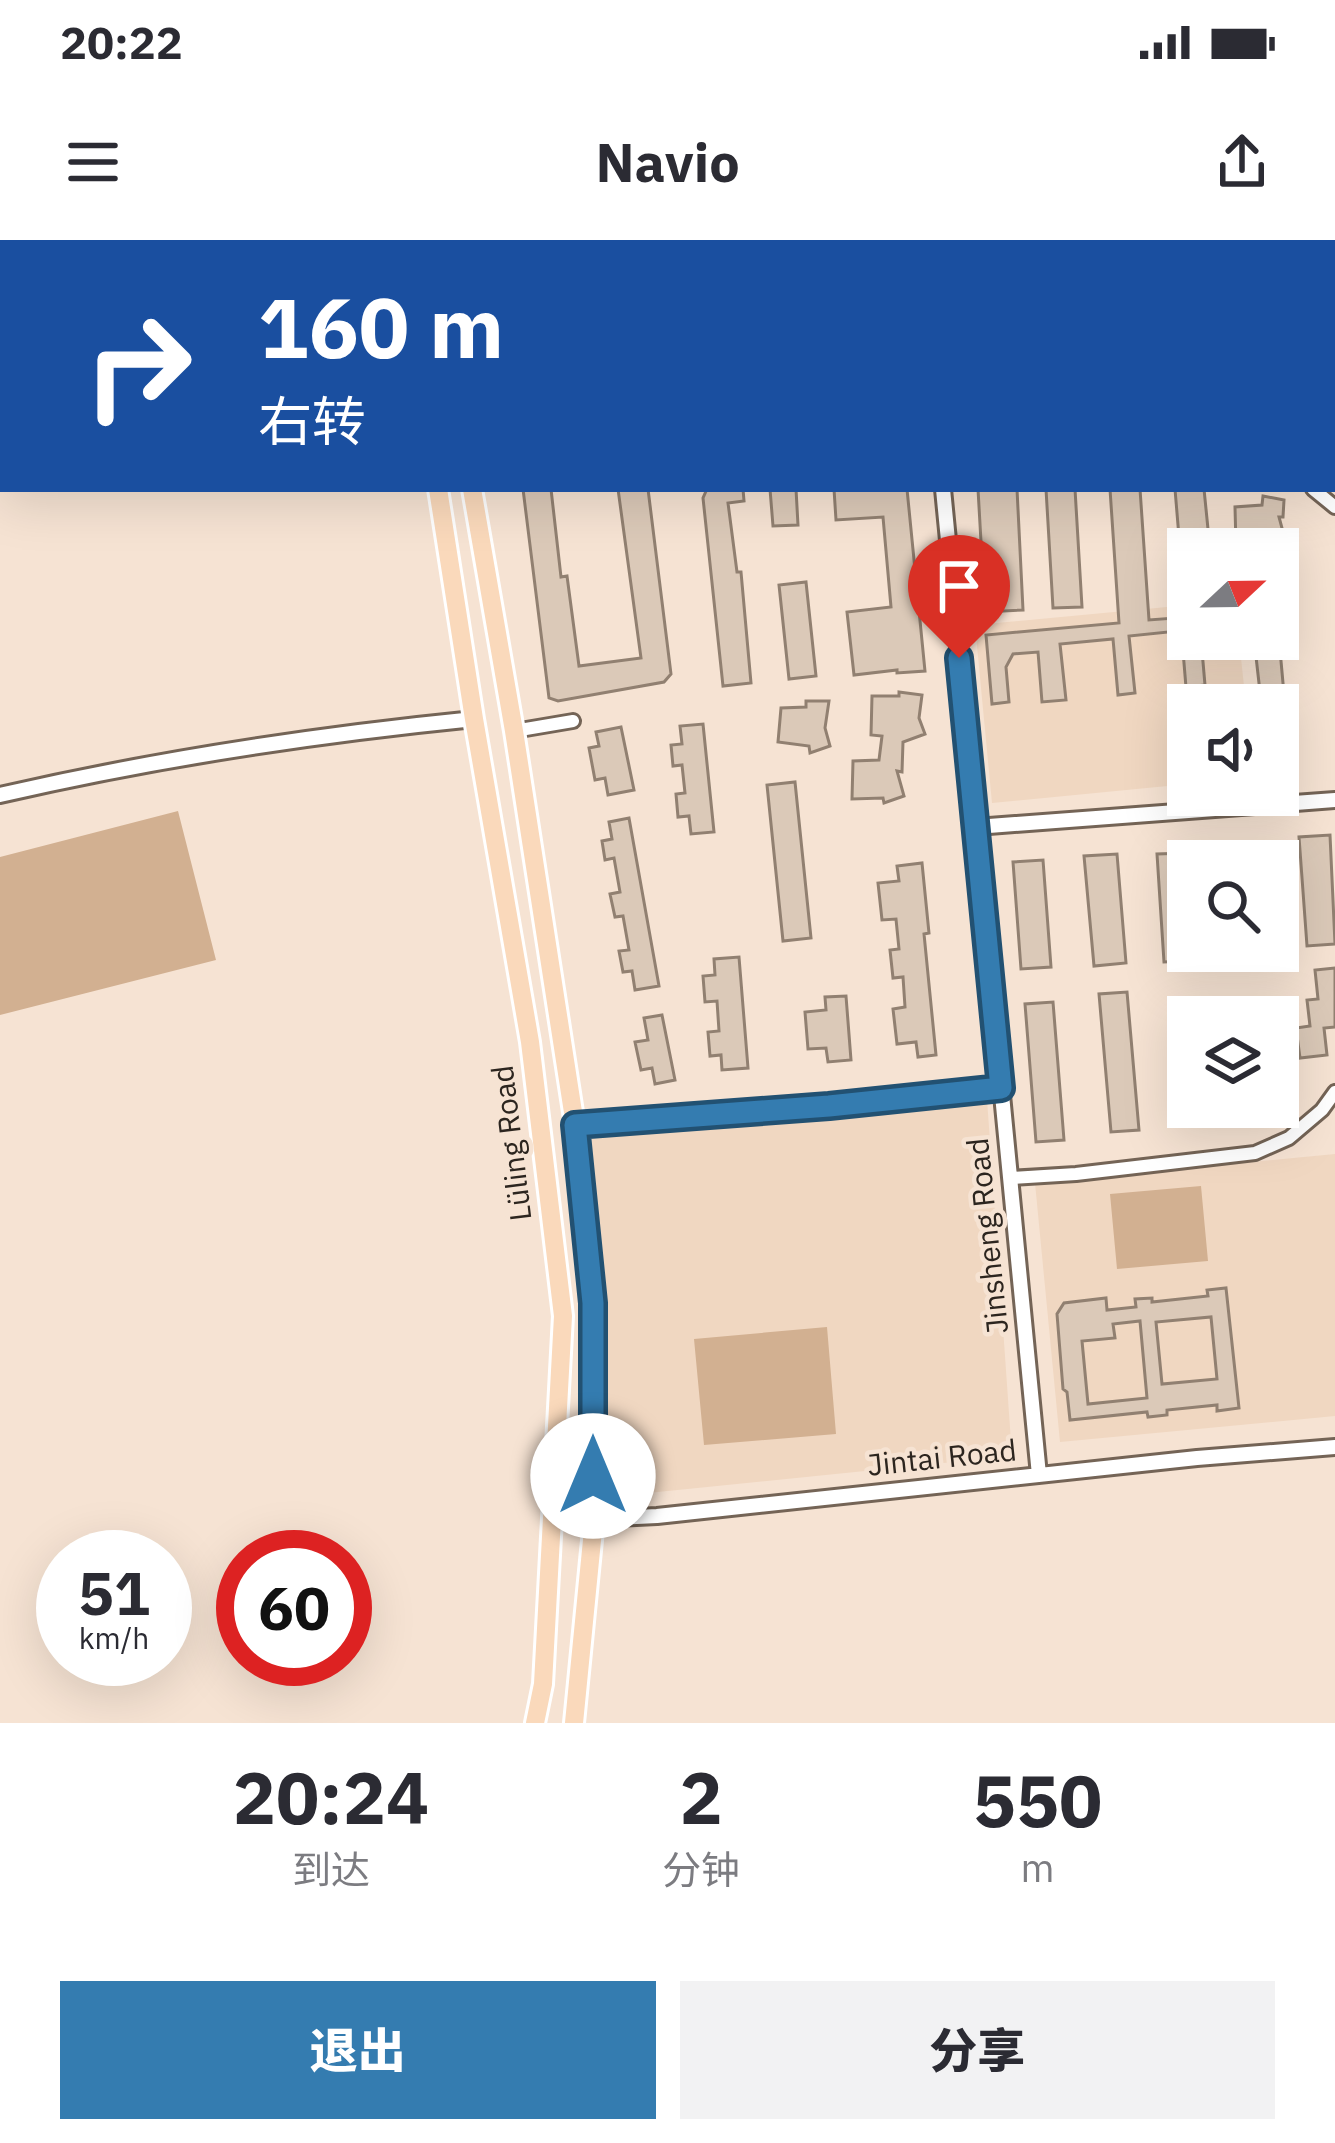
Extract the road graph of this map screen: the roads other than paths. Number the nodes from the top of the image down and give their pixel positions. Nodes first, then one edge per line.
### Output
1 (438, 492) edge
2 (473, 492) edge
3 (943, 492) edge
4 (474, 718) junction
5 (573, 721) dead end
6 (514, 731) junction
7 (0, 795) edge
8 (1335, 800) edge
9 (976, 827) junction
10 (1001, 1088) junction
11 (1335, 1092) edge
12 (575, 1125) junction
13 (1010, 1178) junction
14 (1335, 1447) edge
15 (1039, 1475) junction
16 (594, 1520) junction
17 (554, 1521) junction
18 (535, 1723) edge
19 (574, 1723) edge

1 - 4 main road, Lüling Road
2 - 6 main road, Lüling Road
3 - 9 street, Jinsheng Road
4 - 7 street
4 - 17 main road, Lüling Road
5 - 6 street
6 - 12 main road, Lüling Road
8 - 9 street
9 - 10 street, Jinsheng Road
10 - 12 street
10 - 13 street, Jinsheng Road
11 - 13 street
12 - 16 main road, Lüling Road
13 - 15 street, Jinsheng Road
14 - 15 street, Jintai Road
15 - 16 street, Jintai Road
16 - 17 street, Jintai Road
16 - 19 main road, Lüling Road
17 - 18 main road, Lüling Road

